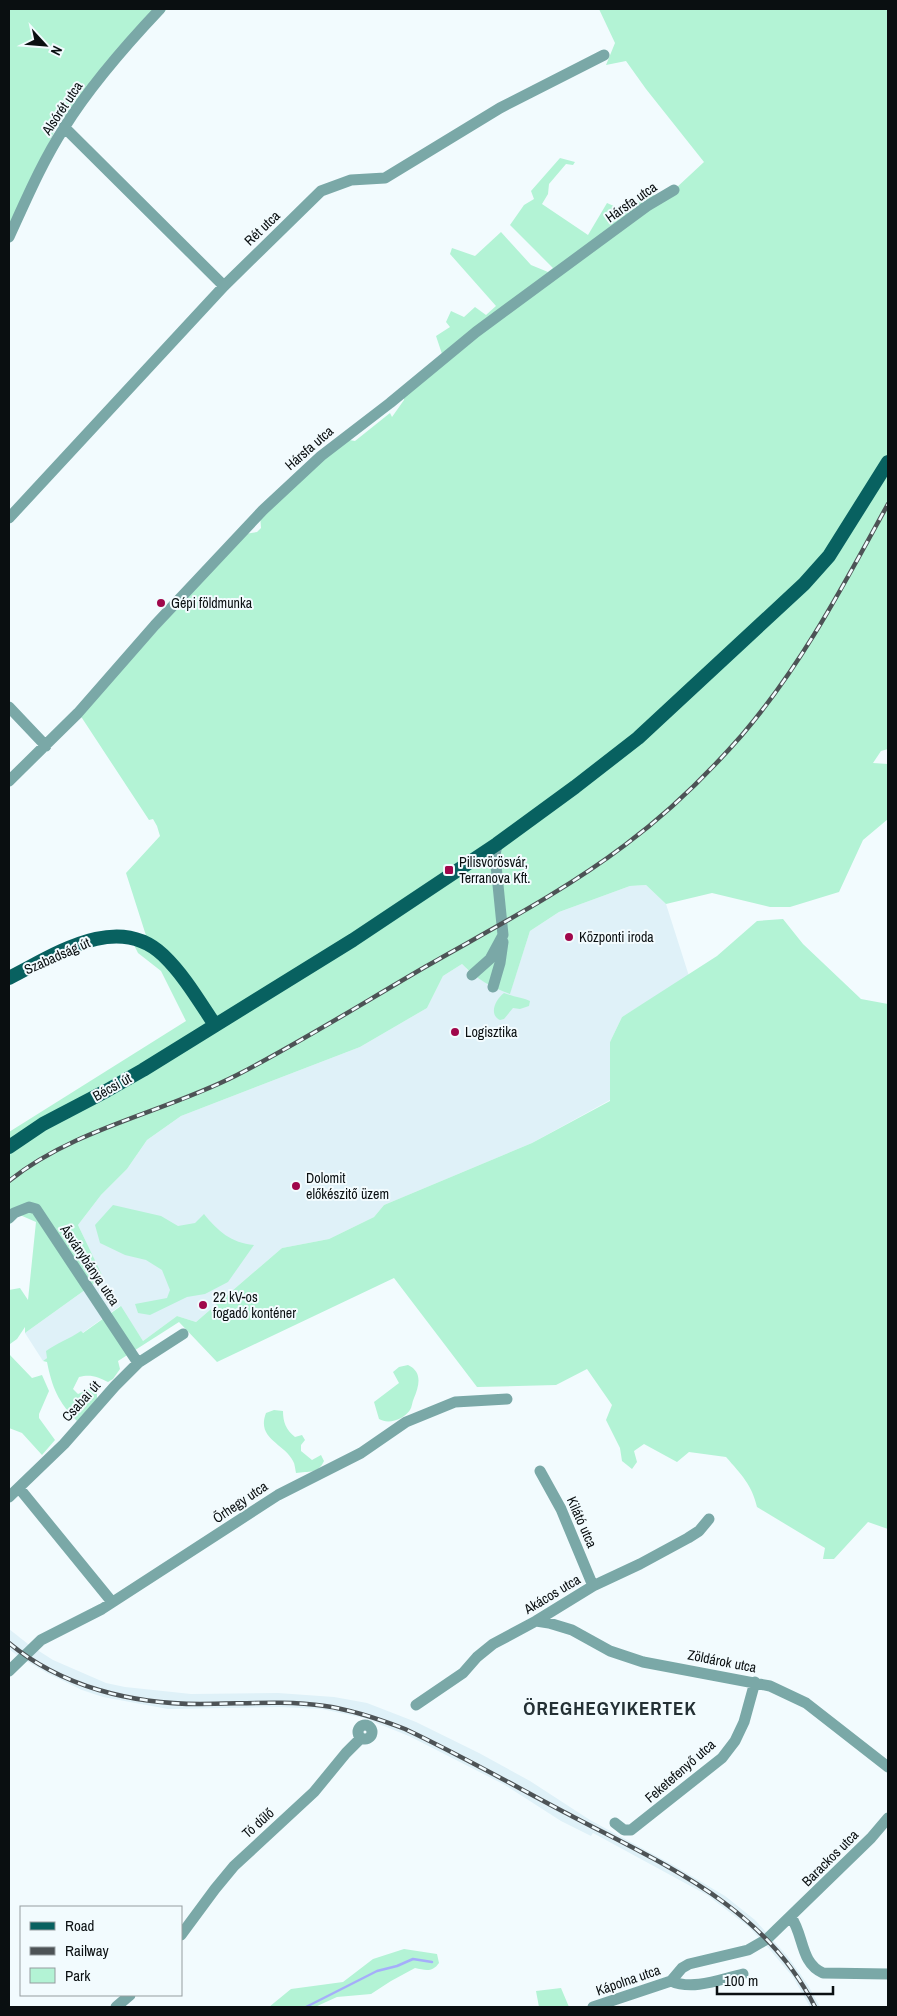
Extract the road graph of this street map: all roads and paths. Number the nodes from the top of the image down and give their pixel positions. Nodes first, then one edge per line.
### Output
1 (160, 9) edge
2 (604, 56) dead end
3 (64, 127) junction
4 (674, 190) dead end
5 (9, 237) edge
6 (224, 286) junction
7 (888, 462) edge
8 (9, 518) edge
9 (9, 706) edge
10 (46, 746) junction
11 (9, 781) edge
12 (497, 844) junction
13 (477, 858) junction
14 (496, 869) junction
15 (504, 936) junction
16 (472, 975) dead end
17 (9, 978) edge
18 (493, 988) dead end
19 (215, 1025) junction
20 (9, 1147) edge
21 (9, 1218) edge
22 (183, 1334) dead end
23 (138, 1363) junction
24 (507, 1398) dead end
25 (540, 1471) dead end
26 (19, 1488) junction
27 (9, 1497) edge
28 (709, 1519) dead end
29 (593, 1586) junction
30 (112, 1602) junction
31 (536, 1622) junction
32 (13, 1668) edge
33 (755, 1682) junction
34 (416, 1705) dead end
35 (362, 1738) dead end
36 (888, 1766) edge
37 (888, 1818) edge
38 (615, 1823) dead end
39 (791, 1917) junction
40 (182, 1934) edge
41 (743, 1974) dead end
42 (888, 1974) edge
43 (671, 1981) junction
44 (129, 1996) edge
45 (116, 2007) edge
46 (594, 2007) edge

1 - 3 street, Alsórét utca
2 - 6 street, Rét utca
3 - 5 street, Alsórét utca
3 - 6 street
4 - 10 street, Hársfa utca
6 - 8 street, Rét utca
7 - 12 main road, Bécsi út
9 - 10 street
10 - 11 street, Hársfa utca
12 - 13 main road, Bécsi út
12 - 14 street
13 - 14 street
13 - 19 main road, Bécsi út
14 - 15 street
15 - 16 street
15 - 18 street
17 - 19 main road, Szabadság út
19 - 20 main road, Bécsi út
21 - 23 street, Ásványbánya utca
22 - 23 street, Csabai út
23 - 26 street, Csabai út
24 - 30 street, Őrhegy utca
25 - 29 street, Kilátó utca
26 - 27 street, Csabai út
26 - 30 street
28 - 29 street, Akácos utca
29 - 31 street, Akácos utca
30 - 32 street, Őrhegy utca
31 - 33 street, Zöldárok utca
31 - 34 street, Akácos utca
33 - 36 street, Zöldárok utca
33 - 38 street, Feketefenyő utca
35 - 40 street, Tó dűlő
37 - 39 street, Barackos utca
39 - 42 street
39 - 43 street, Kápolna utca
41 - 43 street, Kápolna utca
43 - 46 street, Kápolna utca
44 - 45 street

